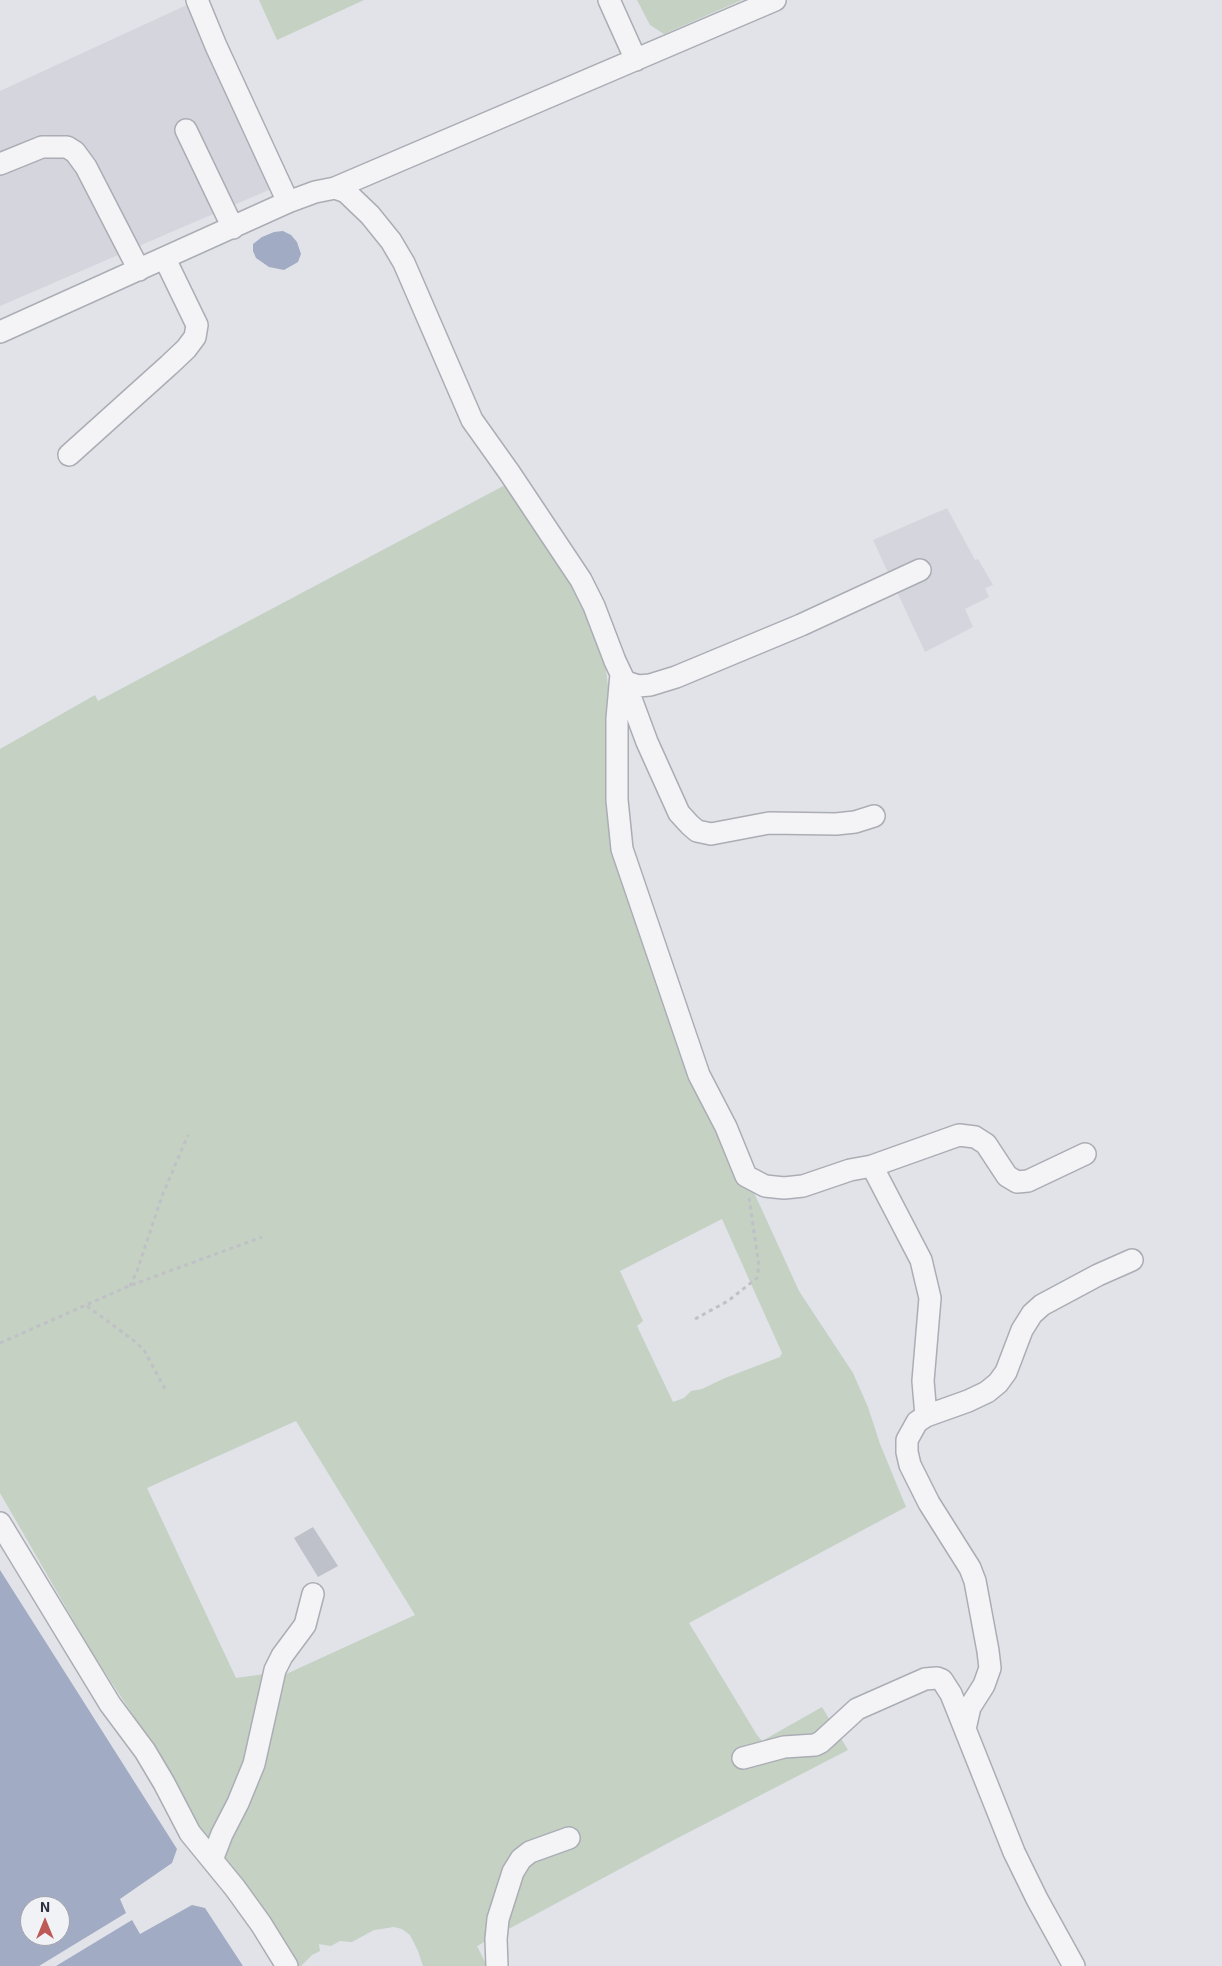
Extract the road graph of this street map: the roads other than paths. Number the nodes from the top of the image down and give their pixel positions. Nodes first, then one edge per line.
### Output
1 (197, 0) edge
2 (609, 0) edge
3 (775, 0) edge
4 (636, 60) junction
5 (186, 130) dead end
6 (0, 164) edge
7 (335, 188) junction
8 (288, 202) junction
9 (233, 228) junction
10 (165, 258) junction
11 (139, 270) junction
12 (0, 332) edge
13 (69, 455) dead end
14 (920, 570) dead end
15 (622, 677) junction
16 (874, 816) dead end
17 (1086, 1154) dead end
18 (872, 1166) junction
19 (1132, 1260) dead end
20 (926, 1416) junction
21 (0, 1523) edge
22 (313, 1594) dead end
23 (965, 1729) junction
24 (743, 1758) dead end
25 (570, 1838) dead end
26 (212, 1860) junction
27 (287, 1966) edge
28 (498, 1966) edge
29 (1074, 1966) edge

1 - 8 lane
2 - 4 lane
3 - 4 lane
4 - 7 lane
5 - 9 lane
6 - 11 lane
7 - 8 lane
7 - 15 lane
8 - 9 lane
9 - 10 lane
10 - 11 lane
10 - 13 lane
11 - 12 lane
14 - 15 lane
15 - 16 lane
15 - 18 lane
17 - 18 lane
18 - 20 lane
19 - 20 lane
20 - 23 lane
21 - 26 lane
22 - 26 lane
23 - 24 lane
23 - 29 lane
25 - 28 lane
26 - 27 lane

